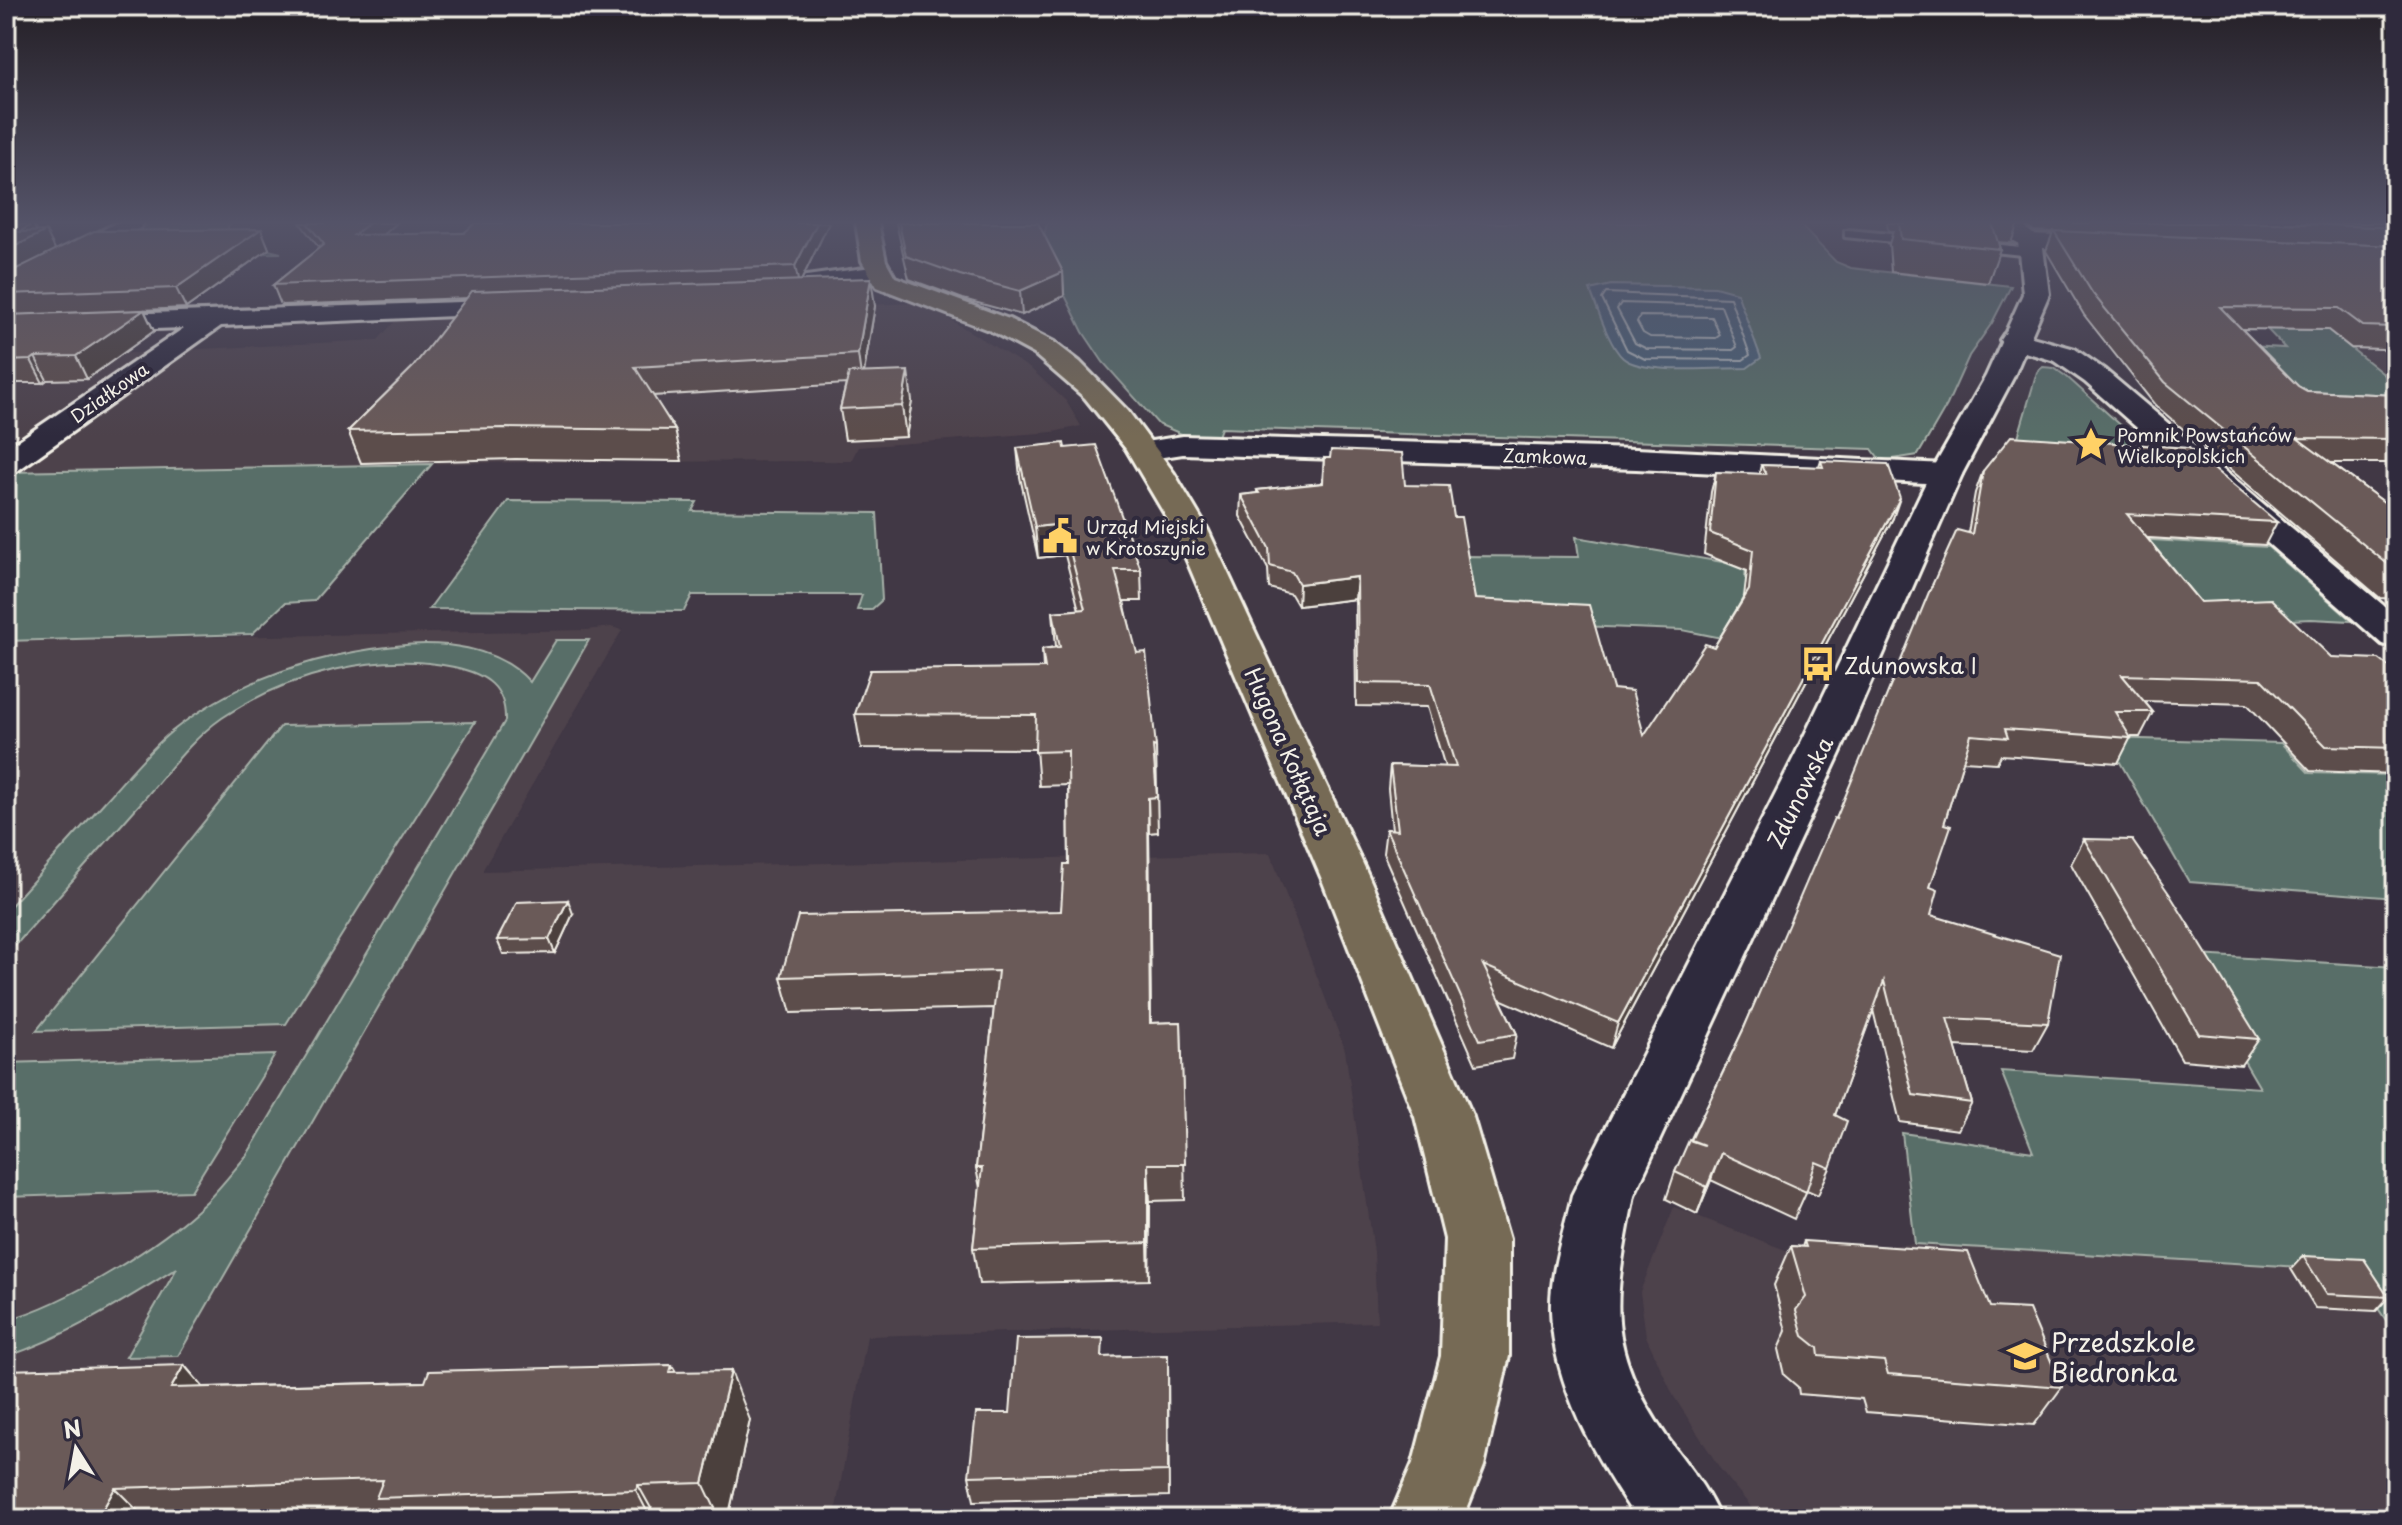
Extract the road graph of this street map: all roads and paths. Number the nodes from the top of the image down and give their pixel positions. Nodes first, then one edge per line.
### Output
1 (793, 294) edge
2 (922, 294) edge
3 (2036, 294) edge
4 (746, 295) edge
5 (538, 307) edge
6 (213, 320) junction
7 (6, 326) edge
8 (2014, 340) junction
9 (1144, 451) junction
10 (6, 464) edge
11 (1946, 474) junction
12 (2396, 636) edge
13 (1426, 1519) edge
14 (1683, 1519) edge

1 - 4 street
2 - 9 main road, Hugona Kołłątaja
3 - 8 street, Zdunowska
5 - 6 street
6 - 7 street
6 - 10 street, Działkowa
8 - 11 street, Zdunowska
8 - 12 street
9 - 11 street, Zamkowa
9 - 13 main road, Hugona Kołłątaja
11 - 14 street, Zdunowska

